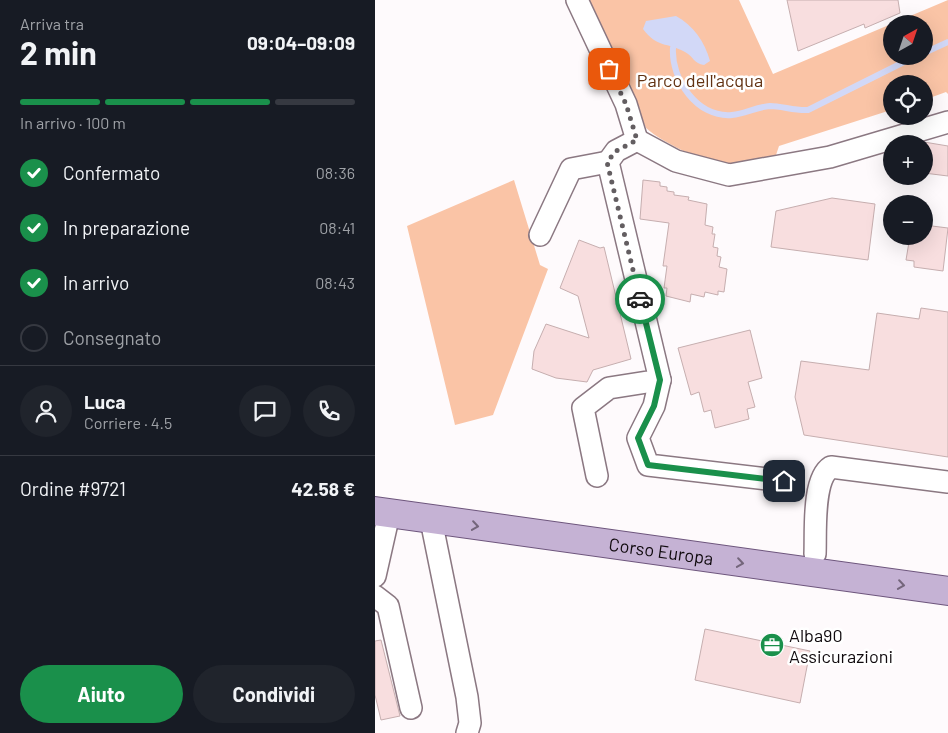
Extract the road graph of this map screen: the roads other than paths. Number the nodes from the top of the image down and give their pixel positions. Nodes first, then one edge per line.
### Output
1 (577, 0) edge
2 (948, 122) edge
3 (637, 140) junction
4 (607, 162) junction
5 (541, 235) dead end
6 (660, 380) junction
7 (597, 476) dead end
8 (784, 481) dead end
9 (948, 482) edge
10 (380, 506) edge
11 (431, 520) junction
12 (815, 554) junction
13 (376, 567) edge
14 (948, 572) edge
15 (948, 591) edge
16 (375, 596) edge
17 (411, 708) dead end
18 (467, 733) edge

1 - 3 street
2 - 3 street
3 - 4 street
4 - 5 street
4 - 6 street
6 - 7 street
6 - 8 street
9 - 12 street
10 - 11 main road, Corso Europa
10 - 12 main road, Corso Europa
10 - 13 street
11 -> 15 main road, Corso Europa
11 - 18 street
12 - 14 main road, Corso Europa
16 - 17 street

